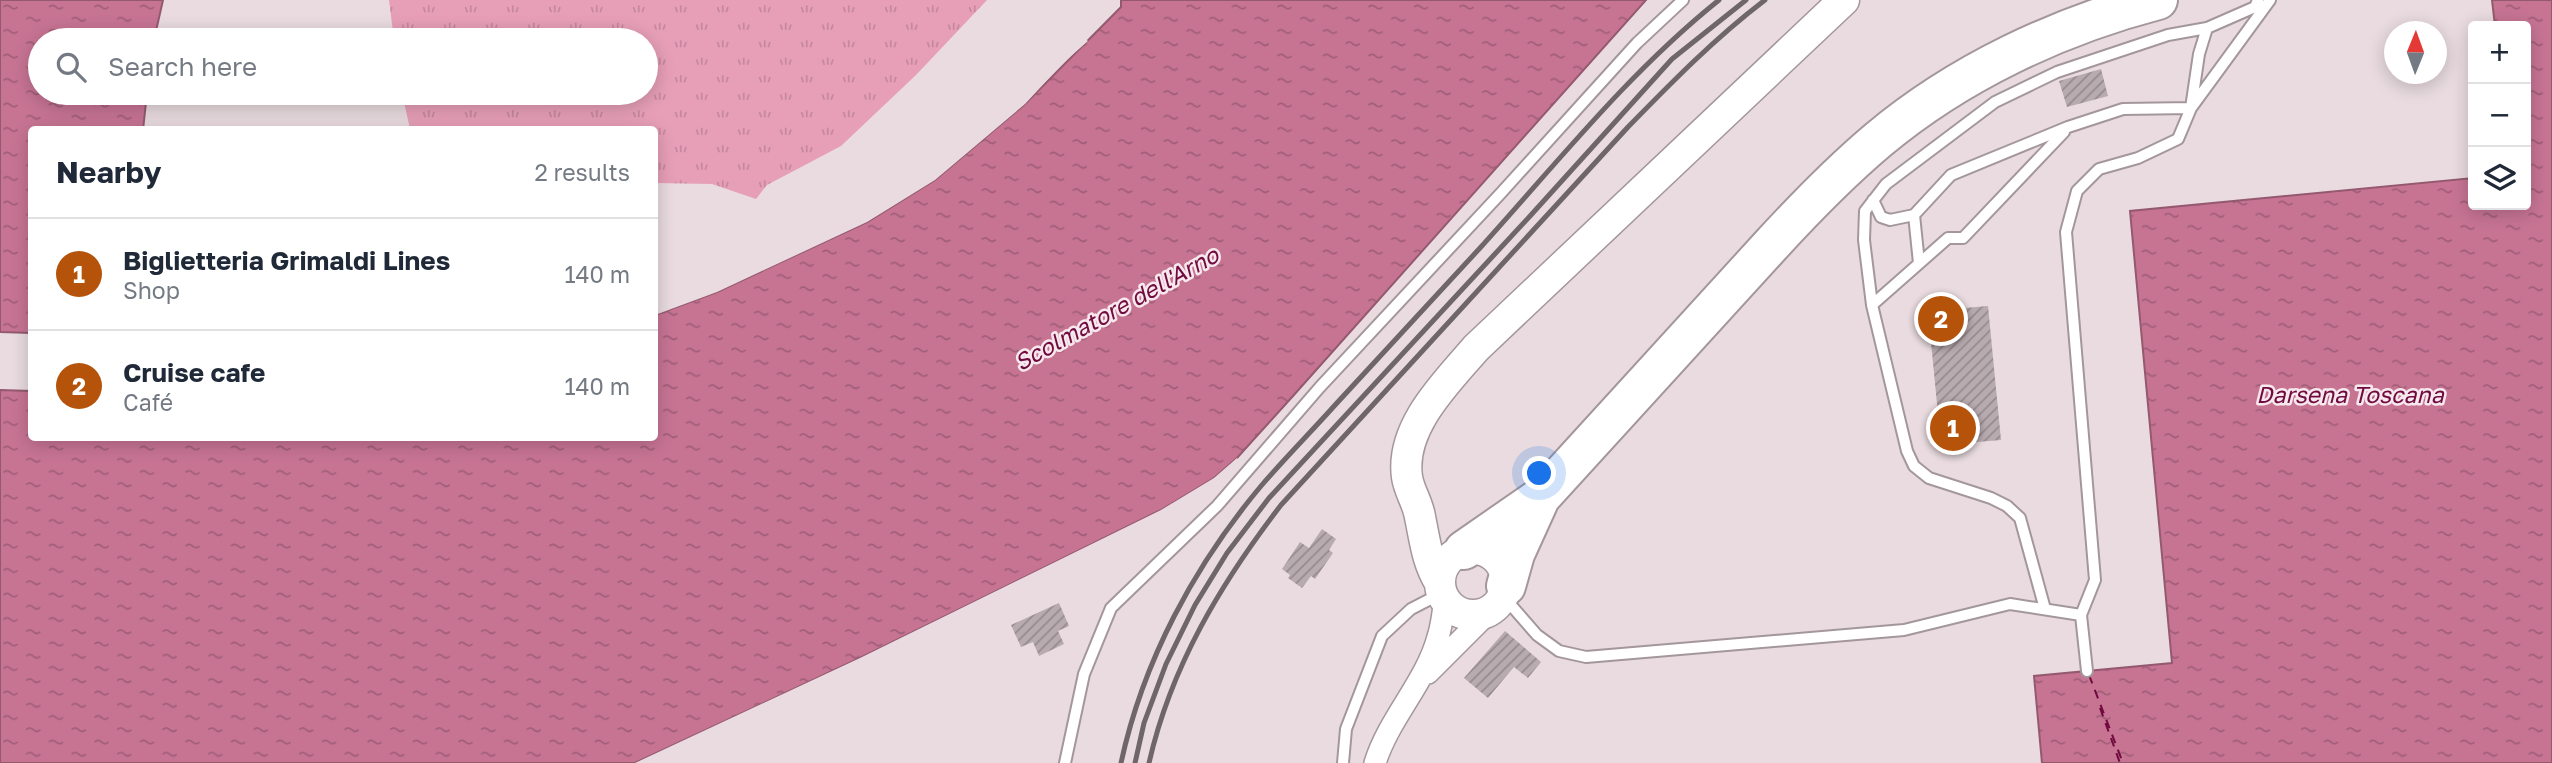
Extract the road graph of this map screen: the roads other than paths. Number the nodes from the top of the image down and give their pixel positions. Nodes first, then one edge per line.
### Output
1 (1683, 0) edge
2 (1844, 0) edge
3 (2158, 0) edge
4 (2258, 0) edge
5 (2270, 0) edge
6 (2207, 28) junction
7 (2191, 108) junction
8 (2068, 127) junction
9 (1873, 200) junction
10 (1914, 215) junction
11 (1919, 263) junction
12 (1872, 305) junction
13 (1542, 496) junction
14 (1420, 514) junction
15 (1463, 550) junction
16 (1442, 592) junction
17 (1502, 595) junction
18 (2045, 609) junction
19 (2081, 615) junction
20 (2087, 671) dead end
21 (1414, 687) junction
22 (1065, 763) edge
23 (1343, 763) edge
24 (1375, 763) edge

1 - 22 lane
2 - 14 street
3 - 13 highway
4 - 6 lane
5 - 7 lane
6 - 7 lane
6 - 9 lane
7 - 8 lane
7 - 19 lane
8 - 10 lane
8 - 11 lane
9 - 10 lane
9 - 12 lane
10 - 11 lane
11 - 12 lane
12 - 18 lane
13 - 15 highway
13 - 17 highway
14 - 15 street
14 - 16 street
15 - 16 street
15 - 17 street
16 - 17 street
16 - 21 street
16 - 23 lane
17 - 18 lane
17 - 21 street
18 - 19 lane
19 - 20 lane
21 - 24 street

